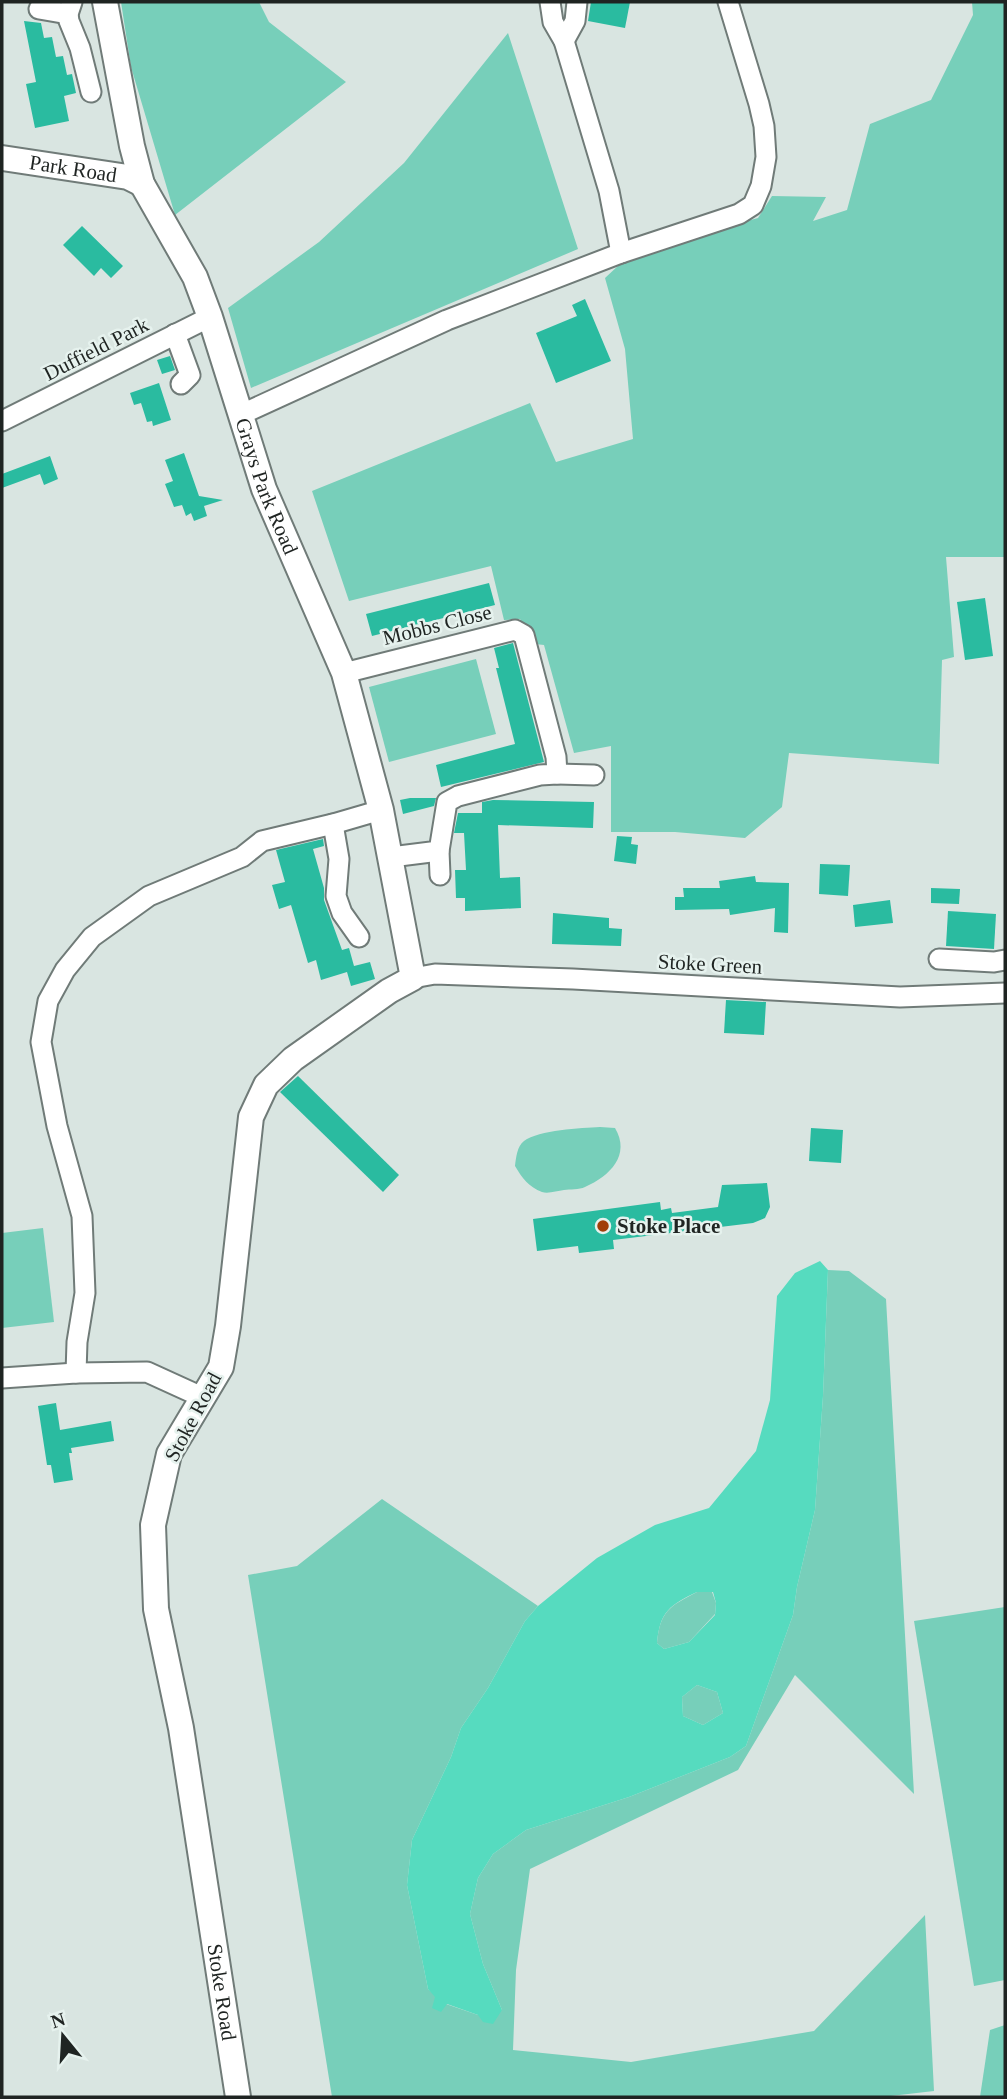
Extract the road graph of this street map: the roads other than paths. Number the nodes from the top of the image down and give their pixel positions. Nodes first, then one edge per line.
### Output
1 (105, 2) edge
2 (550, 2) edge
3 (577, 2) edge
4 (728, 2) edge
5 (70, 8) edge
6 (39, 9) dead end
7 (564, 41) junction
8 (91, 92) dead end
9 (2, 158) edge
10 (142, 184) junction
11 (621, 253) junction
12 (210, 317) junction
13 (175, 334) junction
14 (181, 384) dead end
15 (240, 415) junction
16 (2, 421) edge
17 (344, 673) junction
18 (557, 774) junction
19 (594, 775) dead end
20 (381, 810) junction
21 (333, 824) junction
22 (439, 851) junction
23 (391, 857) junction
24 (440, 875) dead end
25 (359, 937) dead end
26 (939, 959) dead end
27 (1005, 960) edge
28 (413, 978) junction
29 (1005, 993) edge
30 (76, 1373) junction
31 (2, 1378) edge
32 (204, 1398) junction
33 (238, 2097) edge

1 - 10 main road, Grays Park Road
2 - 7 street
3 - 7 street
4 - 11 street
5 - 6 street
5 - 8 street
7 - 11 street
9 - 10 main road, Park Road
10 - 12 main road, Grays Park Road
11 - 15 street
12 - 13 street, Duffield Park
12 - 15 main road, Grays Park Road
13 - 14 street
13 - 16 street, Duffield Park
15 - 17 main road, Grays Park Road
17 - 18 street, Mobbs Close
17 - 20 main road, Grays Park Road
18 - 19 street
18 - 22 street
20 - 21 street
20 - 23 main road, Grays Park Road
21 - 25 street
21 - 30 street
22 - 23 street
22 - 24 street
23 - 28 main road, Grays Park Road
26 - 27 street
28 - 29 street, Stoke Green
28 - 32 main road, Stoke Road
30 - 31 street
30 - 32 street
32 - 33 main road, Stoke Road

